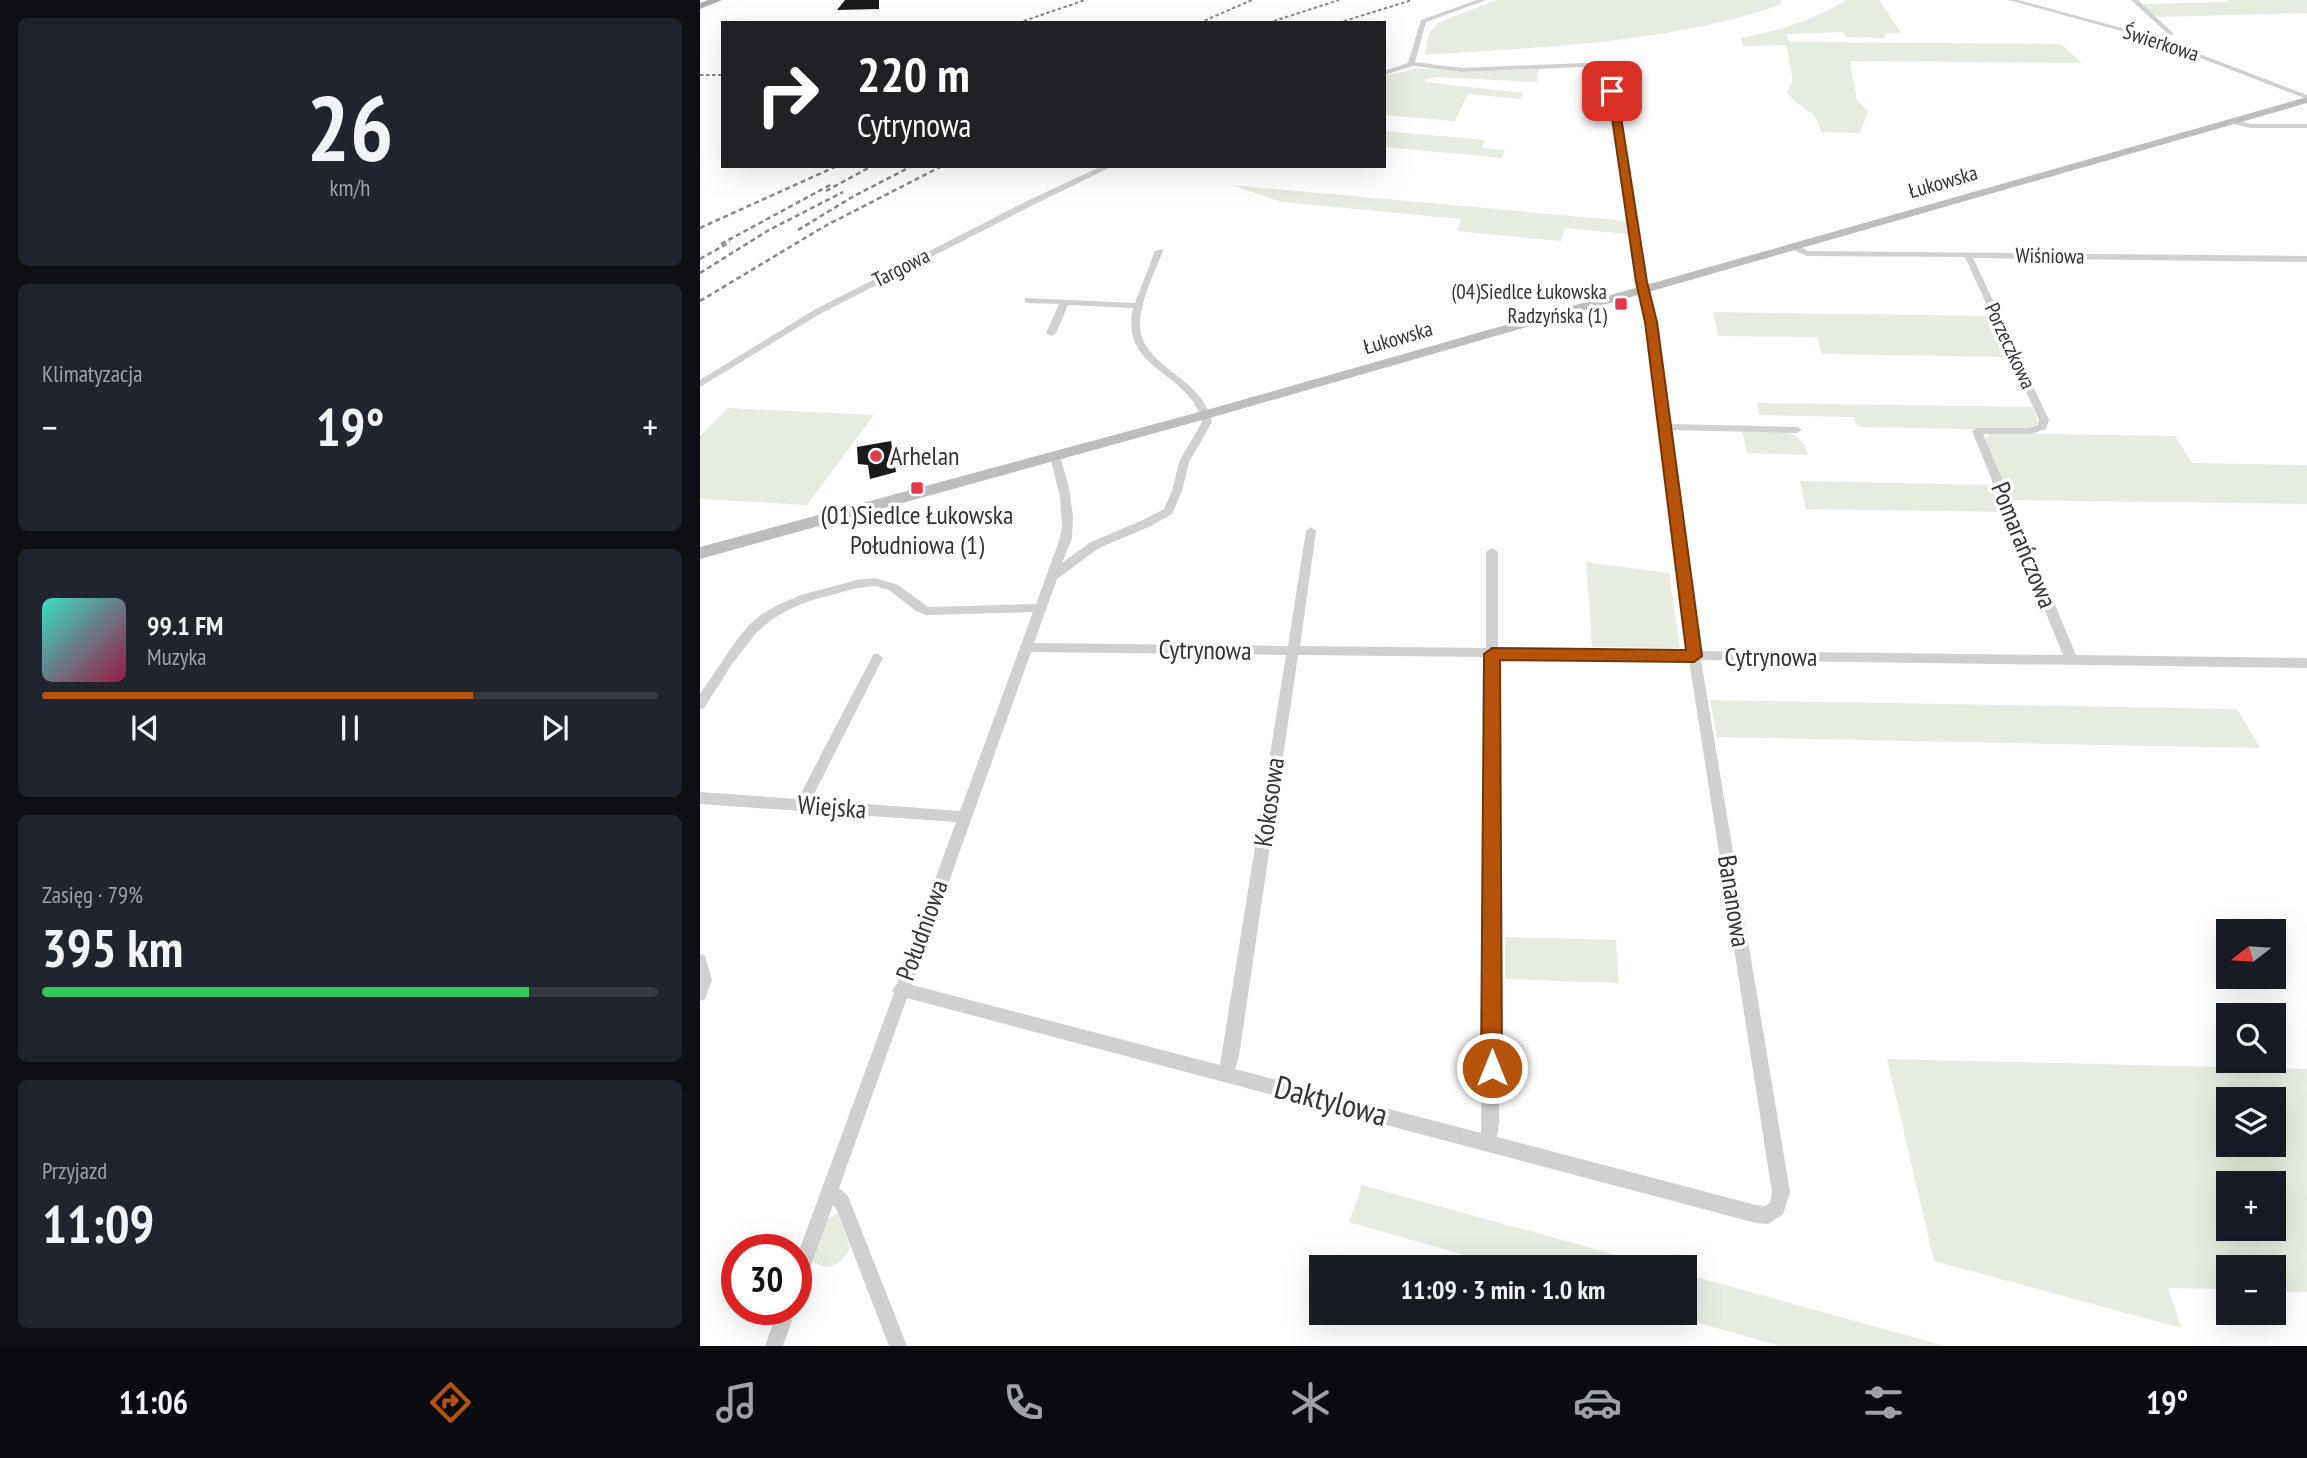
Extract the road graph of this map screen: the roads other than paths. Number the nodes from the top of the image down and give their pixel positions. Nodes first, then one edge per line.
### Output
1 (717, 0) edge
2 (1483, 0) edge
3 (2011, 0) edge
4 (2134, 0) edge
5 (700, 6) edge
6 (2149, 36) junction
7 (1411, 64) junction
8 (1386, 72) edge
9 (2307, 99) edge
10 (2238, 120) junction
11 (2307, 126) edge
12 (1105, 168) edge
13 (1794, 247) junction
14 (1159, 251) dead end
15 (1968, 255) junction
16 (2307, 259) edge
17 (1643, 289) junction
18 (1028, 300) dead end
19 (1064, 303) junction
20 (1140, 306) junction
21 (1051, 333) dead end
22 (700, 384) edge
23 (1208, 414) junction
24 (1666, 426) junction
25 (1797, 430) dead end
26 (1977, 430) joint
27 (1055, 457) junction
28 (1311, 531) dead end
29 (1492, 552) dead end
30 (700, 553) edge
31 (1051, 577) junction
32 (1040, 608) junction
33 (1026, 647) junction
34 (1291, 651) junction
35 (1492, 654) junction
36 (1694, 656) junction
37 (877, 658) dead end
38 (2071, 659) junction
39 (2307, 663) edge
40 (700, 704) edge
41 (700, 798) edge
42 (802, 805) junction
43 (964, 817) junction
44 (700, 961) edge
45 (900, 990) junction
46 (700, 994) edge
47 (1226, 1073) junction
48 (1488, 1143) junction
49 (830, 1191) junction
50 (1761, 1215) joint
51 (812, 1240) edge
52 (781, 1325) edge
53 (774, 1346) edge
54 (898, 1346) edge

1 - 5 main road
2 - 7 street
3 - 6 street, Świerkowa
4 - 6 street
6 - 9 street, Świerkowa
7 - 8 street
7 - 17 street, Bananowa
9 - 10 main road, Łukowska
10 - 11 street
10 - 13 main road, Łukowska
12 - 22 street, Targowa
13 - 15 street, Wiśniowa
13 - 17 main road, Łukowska
14 - 20 street
15 - 16 street, Wiśniowa
15 - 26 street, Porzeczkowa
17 - 23 main road, Łukowska
17 - 24 street, Bananowa
18 - 19 street
19 - 20 street
19 - 21 street
20 - 23 street
23 - 27 main road, Łukowska
23 - 31 street
24 - 25 street
24 - 36 street, Bananowa
26 - 38 street, Pomarańczowa
27 - 30 main road, Łukowska
27 - 31 street, Południowa
28 - 34 street, Kokosowa
29 - 35 street
31 - 32 street, Południowa
32 - 33 street, Południowa
32 - 40 street
33 - 34 street, Cytrynowa
33 - 43 street, Południowa
34 - 35 street, Cytrynowa
34 - 47 street, Kokosowa
35 - 36 street, Cytrynowa
35 - 48 street
36 - 38 street, Cytrynowa
36 - 50 street, Bananowa
37 - 42 street
38 - 39 street, Cytrynowa
41 - 42 street, Wiejska
42 - 43 street, Wiejska
43 - 45 street, Południowa
44 - 46 street
45 - 47 street, Daktylowa
45 - 49 street, Południowa
47 - 48 street, Daktylowa
48 - 50 street, Daktylowa
49 - 51 street, Południowa
49 - 54 street
52 - 53 street

